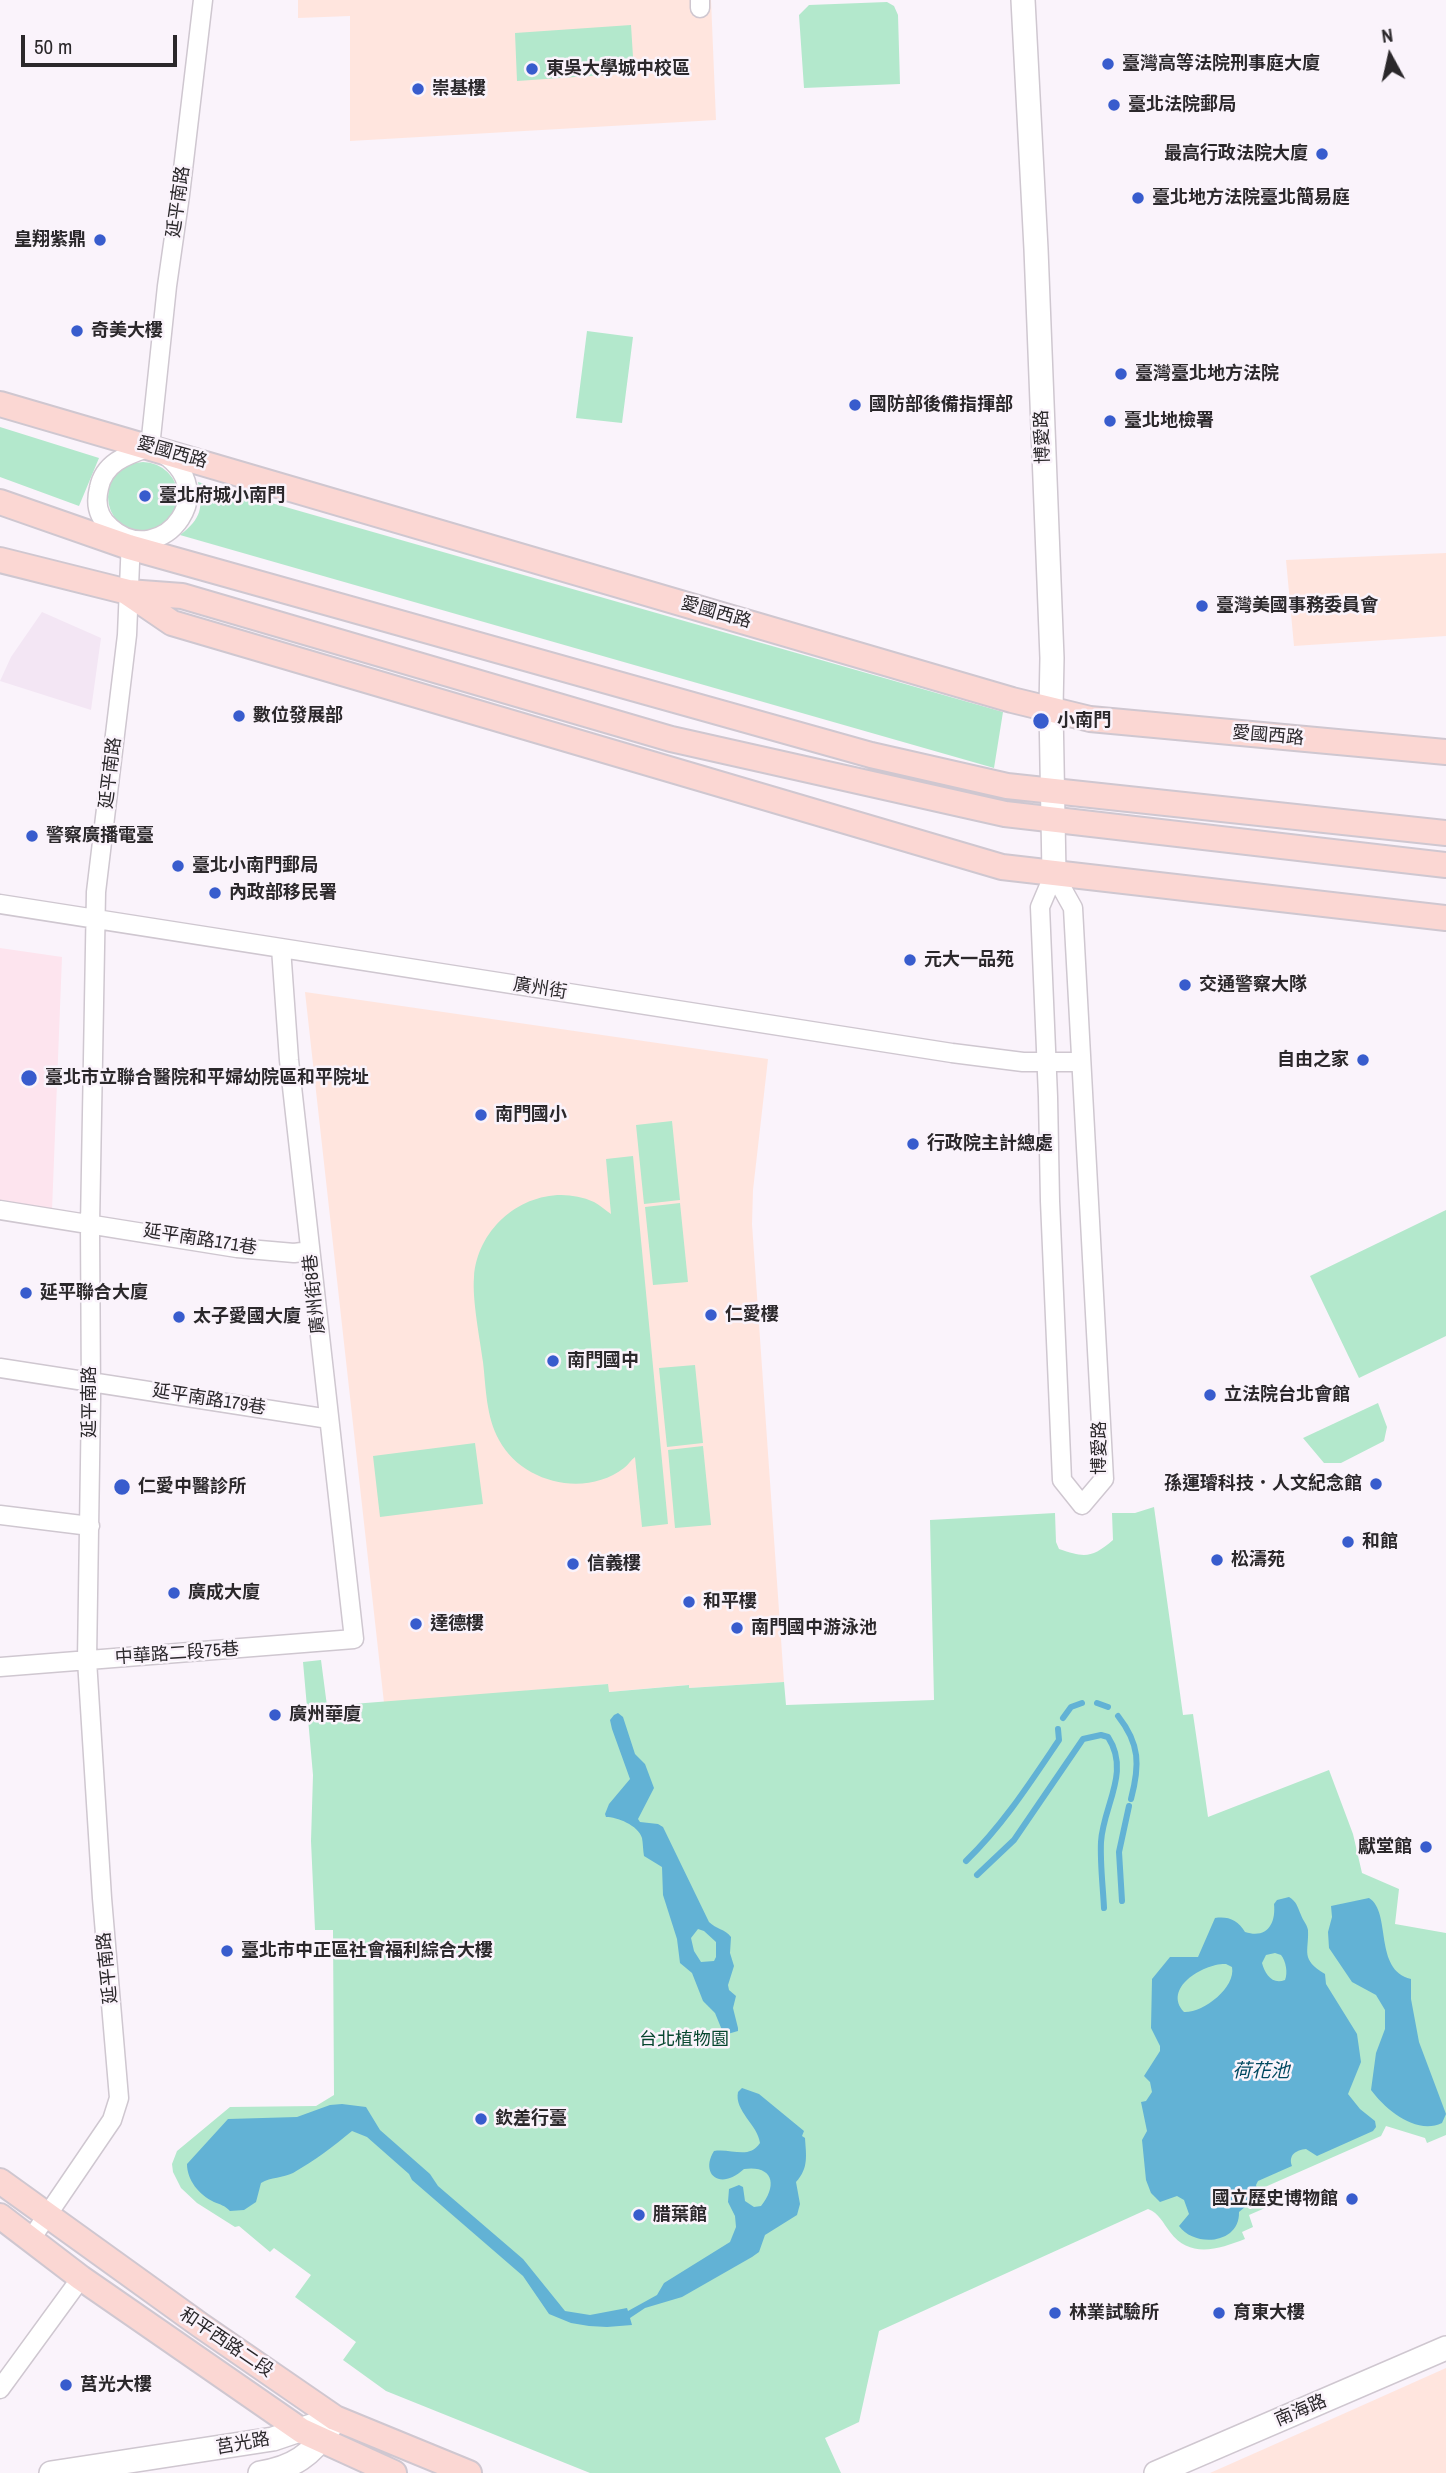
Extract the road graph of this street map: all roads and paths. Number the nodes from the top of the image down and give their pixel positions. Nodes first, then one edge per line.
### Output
1 (203, 0) edge
2 (1023, 0) edge
3 (0, 404) edge
4 (150, 447) junction
5 (0, 502) edge
6 (130, 543) junction
7 (0, 560) edge
8 (128, 592) junction
9 (1051, 708) junction
10 (1446, 752) edge
11 (1052, 791) junction
12 (1053, 820) junction
13 (1446, 833) edge
14 (1446, 865) edge
15 (1054, 874) junction
16 (0, 904) edge
17 (1446, 918) edge
18 (95, 919) junction
19 (281, 948) junction
20 (1046, 1062) junction
21 (1081, 1062) junction
22 (0, 1210) edge
23 (90, 1225) junction
24 (310, 1251) junction
25 (0, 1368) edge
26 (91, 1380) junction
27 (328, 1419) junction
28 (0, 1515) edge
29 (90, 1525) junction
30 (354, 1639) joint
31 (87, 1660) junction
32 (0, 1667) edge
33 (0, 2181) edge
34 (0, 2216) edge
35 (47, 2216) junction
36 (30, 2239) junction
37 (81, 2278) junction
38 (1446, 2348) edge
39 (0, 2389) edge
40 (335, 2418) junction
41 (311, 2436) junction
42 (51, 2473) edge
43 (260, 2473) edge
44 (394, 2473) edge
45 (469, 2473) edge
46 (1156, 2473) edge

1 - 4 street, 延平南路
2 - 9 street, 博愛路
3 - 4 main road, 愛國西路
4 - 6 street
4 - 6 street
4 - 9 main road, 愛國西路
5 - 6 main road
6 - 8 street, 延平南路
6 - 11 main road
7 - 8 main road
8 - 12 main road
8 - 15 main road
8 - 18 street, 延平南路
9 - 10 main road, 愛國西路
9 - 11 street, 博愛路
11 - 12 street, 博愛路
11 - 13 main road
12 - 14 main road
12 - 15 street, 博愛路
15 - 17 main road
15 - 20 street, 博愛路
15 - 21 street, 博愛路
16 - 18 street, 廣州街
18 - 19 street, 廣州街
18 - 23 street, 延平南路
19 - 20 street, 廣州街
19 - 24 street, 廣州街8巷
20 - 21 street, 廣州街
20 - 21 street, 博愛路
22 - 23 street, 延平南路171巷
23 - 24 street, 延平南路171巷
23 - 26 street, 延平南路
24 - 27 street, 廣州街8巷
25 - 26 street, 延平南路179巷
26 - 27 street, 延平南路179巷
26 - 29 street, 延平南路
27 - 30 street, 廣州街8巷
28 - 29 street
29 - 31 street, 延平南路
30 - 31 street, 中華路二段75巷
31 - 32 street, 中華路二段75巷
31 - 35 street, 延平南路
33 - 35 main road, 和平西路二段
34 - 36 main road, 和平西路二段
35 - 36 street, 延平南路
35 - 40 main road, 和平西路二段
36 - 37 main road, 和平西路二段
37 - 39 street
37 - 41 main road, 和平西路二段
38 - 46 street, 南海路
40 - 41 street, 莒光路
40 - 45 main road, 和平西路二段
41 - 42 street, 莒光路
41 - 43 street, 莒光路
41 - 44 main road, 和平西路二段

